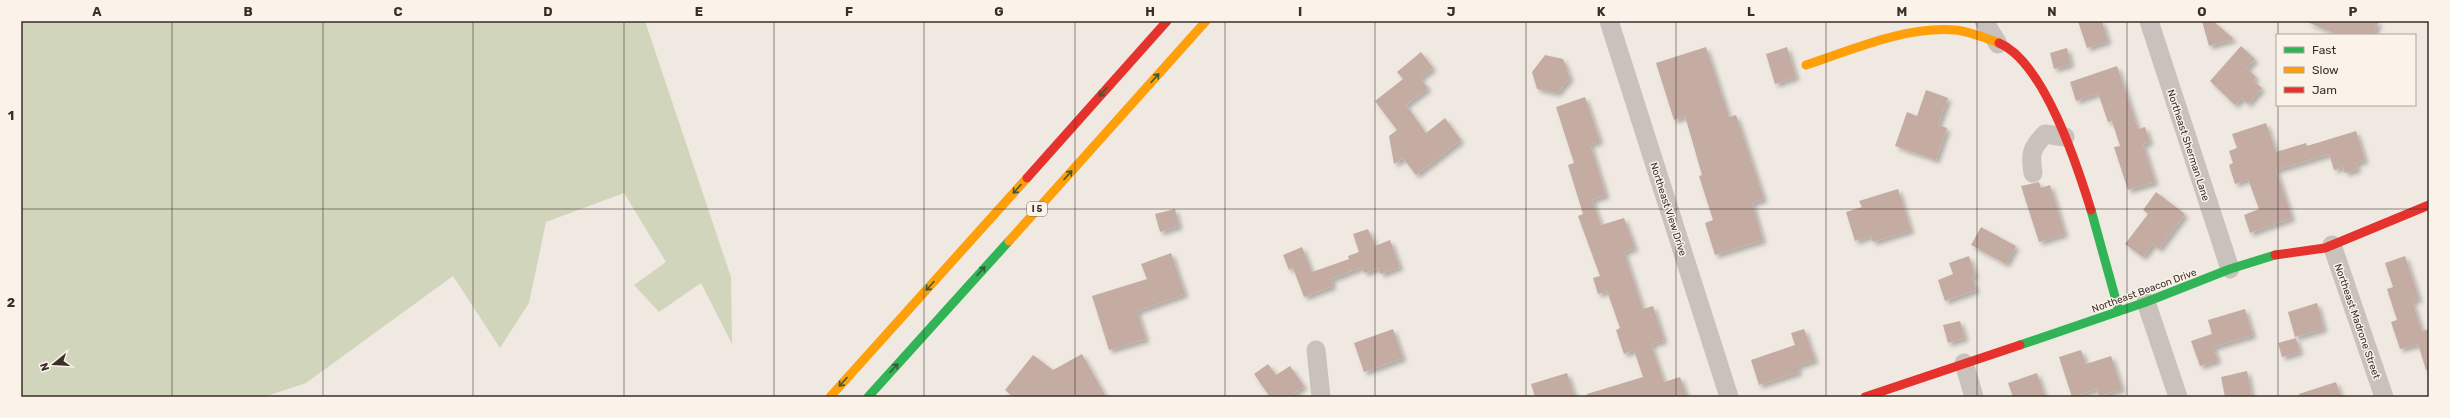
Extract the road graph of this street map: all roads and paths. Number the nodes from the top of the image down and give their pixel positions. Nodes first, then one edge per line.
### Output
1 (1167, 21) edge
2 (1206, 21) edge
3 (1608, 21) edge
4 (1984, 21) edge
5 (2149, 21) edge
6 (1998, 44) junction
7 (1806, 65) dead end
8 (2065, 137) junction
9 (2034, 173) dead end
10 (2429, 205) edge
11 (2332, 245) junction
12 (2230, 269) junction
13 (2146, 302) junction
14 (2119, 312) junction
15 (1316, 350) dead end
16 (1964, 364) junction
17 (830, 397) edge
18 (868, 397) edge
19 (1321, 397) edge
20 (1729, 397) edge
21 (1866, 397) edge
22 (1974, 397) edge
23 (2178, 397) edge
24 (2384, 397) edge

1 -> 17 main road
18 -> 2 main road, I 5
3 - 20 street, Northeast View Drive
4 - 6 street
5 - 12 street, Northeast Sherman Lane
6 - 7 main road
6 - 8 main road
8 - 9 street
8 - 14 main road
10 - 11 main road, Northeast Beacon Drive
11 - 12 main road, Northeast Beacon Drive
11 - 24 street, Northeast Madrone Street
12 - 13 main road, Northeast Beacon Drive
13 - 14 main road, Northeast Beacon Drive
13 - 23 street
14 - 16 main road, Northeast Beacon Drive
15 - 19 street
16 - 21 main road, Northeast Beacon Drive
16 - 22 street

